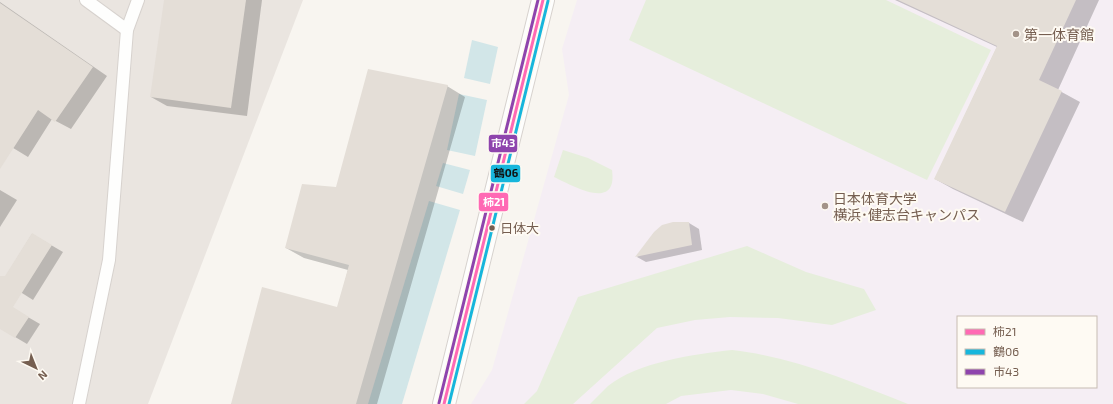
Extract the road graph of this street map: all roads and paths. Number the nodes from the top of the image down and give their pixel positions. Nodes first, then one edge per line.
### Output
1 (86, 0) edge
2 (138, 0) edge
3 (543, 0) edge
4 (127, 30) junction
5 (79, 404) edge
6 (444, 404) edge

1 - 4 lane
2 - 4 lane
3 - 6 street
4 - 5 lane

